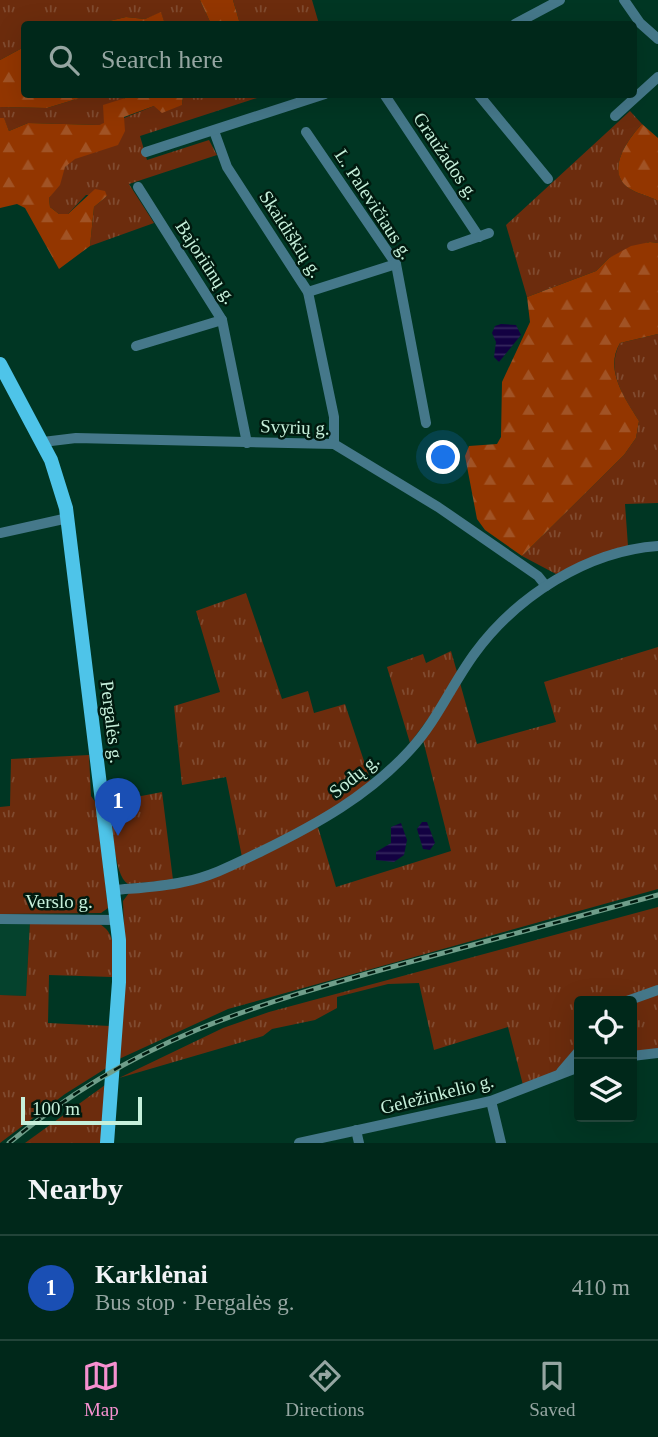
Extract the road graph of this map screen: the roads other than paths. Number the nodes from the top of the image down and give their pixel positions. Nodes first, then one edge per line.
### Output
1 (560, 0) edge
2 (624, 0) edge
3 (531, 21) edge
4 (658, 39) edge
5 (658, 77) edge
6 (637, 96) edge
7 (313, 98) edge
8 (387, 98) edge
9 (481, 98) edge
10 (635, 98) edge
11 (615, 116) dead end
12 (214, 131) junction
13 (306, 132) dead end
14 (146, 152) dead end
15 (548, 179) dead end
16 (138, 187) dead end
17 (452, 246) dead end
18 (396, 264) junction
19 (308, 292) junction
20 (222, 320) junction
21 (136, 346) dead end
22 (0, 364) edge
23 (426, 423) dead end
24 (43, 442) junction
25 (242, 443) junction
26 (334, 444) junction
27 (68, 518) junction
28 (0, 533) edge
29 (658, 546) edge
30 (546, 586) junction
31 (115, 890) junction
32 (0, 919) edge
33 (118, 920) junction
34 (658, 990) edge
35 (637, 997) edge
36 (658, 1053) edge
37 (637, 1055) edge
38 (574, 1057) edge
39 (574, 1069) edge
40 (560, 1073) junction
41 (491, 1101) junction
42 (356, 1130) junction
43 (107, 1143) edge
44 (299, 1143) edge
45 (359, 1143) edge
46 (501, 1143) edge

1 - 3 street
2 - 4 street
5 - 6 street
7 - 12 street
8 - 17 street, Graužados g.
9 - 15 street
10 - 11 street
12 - 14 street
12 - 19 street, Skaidiškių g.
13 - 18 street, L. Palevičiaus g.
16 - 20 street, Bajoriūnų g.
18 - 19 street
18 - 23 street, L. Palevičiaus g.
19 - 26 street, Skaidiškių g.
20 - 21 street
20 - 25 street, Bajoriūnų g.
22 - 24 main road, Pergalės g.
24 - 25 street, Svyrių g.
24 - 27 main road, Pergalės g.
25 - 26 street, Svyrių g.
26 - 30 street, Svyrių g.
27 - 28 street
27 - 31 main road, Pergalės g.
29 - 30 street, Sodų g.
30 - 31 street, Sodų g.
31 - 33 main road, Pergalės g.
32 - 33 street, Verslo g.
33 - 43 main road, Pergalės g.
34 - 35 street
36 - 37 street
38 - 40 street
39 - 40 street, Geležinkelio g.
40 - 41 street, Geležinkelio g.
41 - 42 street, Geležinkelio g.
41 - 46 street
42 - 44 street, Geležinkelio g.
42 - 45 street

